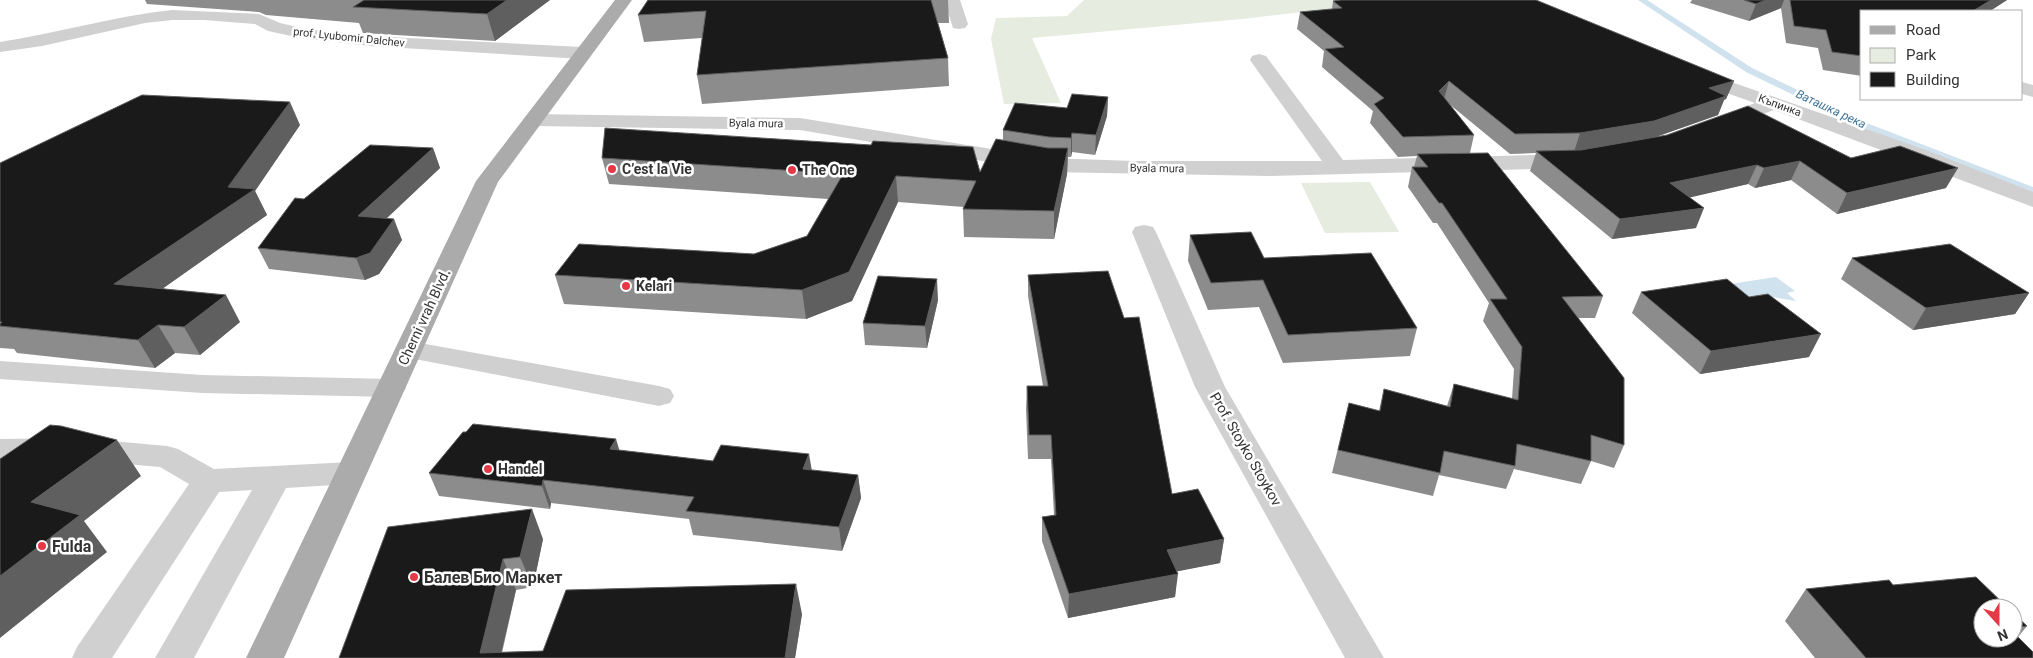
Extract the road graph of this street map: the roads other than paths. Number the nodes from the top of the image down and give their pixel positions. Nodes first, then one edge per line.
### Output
1 (624, 0) edge
2 (952, 0) edge
3 (960, 24) dead end
4 (0, 47) edge
5 (582, 53) junction
6 (1259, 60) dead end
7 (1678, 70) edge
8 (1776, 103) junction
9 (533, 120) junction
10 (1703, 129) edge
11 (1593, 158) edge
12 (1337, 167) junction
13 (2033, 200) edge
14 (1144, 232) dead end
15 (408, 350) junction
16 (0, 370) edge
17 (391, 388) junction
18 (659, 396) dead end
19 (0, 450) edge
20 (351, 473) junction
21 (276, 478) junction
22 (209, 481) junction
23 (91, 658) edge
24 (174, 658) edge
25 (265, 658) edge
26 (1365, 658) edge

1 - 5 main road, Cherni vrah Blvd.
2 - 3 street
4 - 5 street, prof. Lyubomir Dalchev
5 - 9 main road, Cherni vrah Blvd.
6 - 12 street
7 - 8 street, Къпинка
8 - 10 street
8 - 13 street, Къпинка
9 - 12 street, Byala mura
9 - 15 main road, Cherni vrah Blvd.
11 - 12 street, Byala mura
14 - 26 street, Prof. Stoyko Stoykov
15 - 17 main road, Cherni vrah Blvd.
15 - 18 street
16 - 17 street
17 - 20 main road, Cherni vrah Blvd.
19 - 22 street
20 - 21 street
20 - 25 main road, Cherni vrah Blvd.
21 - 22 street
21 - 24 street
22 - 23 street

